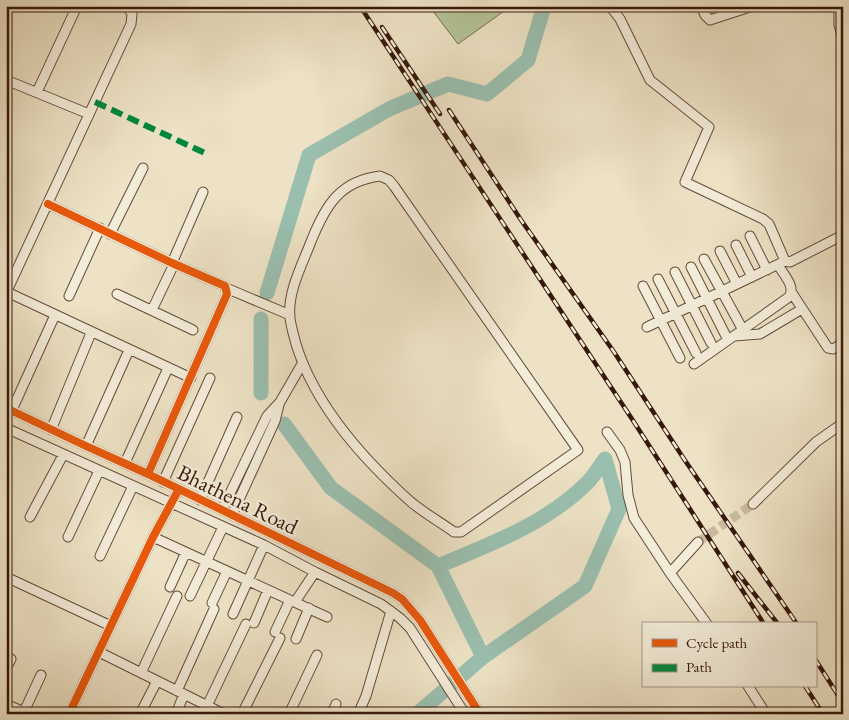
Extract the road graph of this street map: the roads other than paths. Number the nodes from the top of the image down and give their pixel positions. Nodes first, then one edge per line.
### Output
1 (76, 6) edge
2 (127, 6) edge
3 (610, 6) edge
4 (701, 6) edge
5 (753, 6) edge
6 (838, 6) edge
7 (843, 38) edge
8 (6, 80) edge
9 (37, 92) junction
10 (89, 114) junction
11 (143, 168) dead end
12 (203, 192) dead end
13 (48, 204) junction
14 (100, 228) junction
15 (110, 234) junction
16 (843, 235) edge
17 (750, 236) dead end
18 (736, 245) dead end
19 (720, 251) dead end
20 (704, 259) dead end
21 (173, 263) junction
22 (782, 263) junction
23 (691, 267) dead end
24 (767, 270) junction
25 (675, 272) dead end
26 (752, 277) junction
27 (658, 279) dead end
28 (738, 284) junction
29 (643, 286) dead end
30 (226, 288) junction
31 (722, 291) junction
32 (7, 293) edge
33 (792, 293) junction
34 (117, 294) dead end
35 (68, 296) dead end
36 (707, 298) junction
37 (692, 306) junction
38 (802, 309) junction
39 (152, 310) junction
40 (676, 313) junction
41 (290, 315) junction
42 (55, 316) junction
43 (660, 321) junction
44 (647, 327) dead end
45 (193, 330) dead end
46 (743, 330) junction
47 (91, 332) junction
48 (731, 338) junction
49 (711, 343) dead end
50 (843, 343) edge
51 (129, 350) junction
52 (696, 353) dead end
53 (680, 358) dead end
54 (302, 364) junction
55 (694, 364) dead end
56 (168, 368) junction
57 (190, 378) junction
58 (210, 378) dead end
59 (280, 402) junction
60 (9, 409) edge
61 (237, 417) dead end
62 (843, 423) edge
63 (6, 428) edge
64 (51, 430) junction
65 (607, 432) dead end
66 (86, 446) junction
67 (62, 455) junction
68 (125, 463) junction
69 (99, 471) junction
70 (148, 474) junction
71 (163, 482) junction
72 (133, 486) junction
73 (179, 489) junction
74 (200, 500) junction
75 (171, 504) junction
76 (753, 504) tunnel mouth
77 (222, 510) junction
78 (232, 515) junction
79 (30, 518) dead end
80 (223, 527) junction
81 (68, 537) dead end
82 (153, 537) junction
83 (698, 542) tunnel mouth
84 (264, 545) junction
85 (186, 552) junction
86 (100, 556) dead end
87 (206, 561) junction
88 (227, 571) junction
89 (315, 572) junction
90 (670, 573) junction
91 (6, 577) edge
92 (249, 581) junction
93 (170, 588) dead end
94 (268, 590) junction
95 (177, 596) dead end
96 (190, 596) dead end
97 (292, 601) junction
98 (309, 608) junction
99 (391, 611) junction
100 (233, 614) dead end
101 (327, 617) dead end
102 (706, 622) edge
103 (111, 626) junction
104 (296, 639) dead end
105 (99, 652) junction
106 (317, 655) dead end
107 (11, 660) dead end
108 (6, 669) edge
109 (141, 673) junction
110 (41, 675) dead end
111 (157, 681) junction
112 (749, 688) edge
113 (181, 692) junction
114 (6, 704) edge
115 (336, 704) dead end
116 (215, 711) edge
117 (464, 712) edge
118 (23, 713) edge
119 (69, 714) edge
120 (140, 714) edge
121 (176, 714) edge
122 (242, 714) edge
123 (289, 714) edge
124 (332, 714) edge
125 (358, 714) edge
126 (480, 714) edge
127 (766, 714) edge

1 - 9 street
2 - 10 street
3 - 22 street
4 - 5 street
6 - 7 street
8 - 9 street
9 - 10 street
10 - 13 street
11 - 15 street
12 - 21 street
13 - 14 street
13 - 32 street
14 - 15 street
14 - 35 street
15 - 21 street
16 - 22 street
17 - 24 street
18 - 26 street
19 - 28 street
20 - 31 street
21 - 30 street
21 - 39 street
22 - 24 street
22 - 33 street
23 - 36 street
24 - 26 street
25 - 37 street
26 - 28 street
27 - 40 street
28 - 31 street
29 - 43 street
30 - 41 street
30 - 57 street
31 - 36 street
31 - 46 street
32 - 42 street
33 - 38 street
33 - 46 street
34 - 39 street
36 - 37 street
36 - 48 street
37 - 40 street
37 - 49 street
38 - 48 street
38 - 50 street
39 - 45 street
40 - 43 street
40 - 52 street
41 - 54 street
41 - 54 street
42 - 47 street
42 - 60 street
43 - 44 street
43 - 53 street
46 - 48 street
47 - 51 street
47 - 64 street
48 - 55 street
51 - 56 street
51 - 66 street
54 - 59 street
56 - 57 street
56 - 68 street
57 - 70 street
58 - 71 street
59 - 77 street
59 - 78 street
60 - 64 street, Bhathena Road
61 - 74 street
62 - 76 street
63 - 67 street, Bhathena Road
64 - 66 street, Bhathena Road
65 - 90 street
66 - 68 street, Bhathena Road
67 - 69 street, Bhathena Road
67 - 79 street
68 - 70 street, Bhathena Road
69 - 72 street, Bhathena Road
69 - 81 street
70 - 71 street, Bhathena Road
71 - 73 street, Bhathena Road
72 - 75 street, Bhathena Road
72 - 86 street
73 - 74 street, Bhathena Road
73 - 75 street
74 - 77 street, Bhathena Road
75 - 80 street, Bhathena Road
75 - 82 street
77 - 78 street, Bhathena Road
78 - 126 street, Bhathena Road
80 - 84 street, Bhathena Road
80 - 87 street
82 - 85 street
82 - 103 street
83 - 90 street
84 - 89 street, Bhathena Road
84 - 92 street
85 - 87 street
85 - 93 street
87 - 88 street
87 - 96 street
88 - 92 street
88 - 113 street
89 - 97 street
89 - 99 street, Bhathena Road
90 - 102 street
91 - 103 street
92 - 94 street
92 - 100 street
94 - 97 street
94 - 116 street
95 - 109 street
97 - 98 street
97 - 122 street
98 - 101 street
98 - 104 street
99 - 117 street, Bhathena Road
99 - 125 street
103 - 105 street
105 - 109 street
105 - 119 street
106 - 123 street
107 - 108 street
109 - 111 street
110 - 118 street
111 - 113 street
111 - 120 street
112 - 127 street
113 - 116 street
113 - 121 street
114 - 118 street
115 - 124 street

